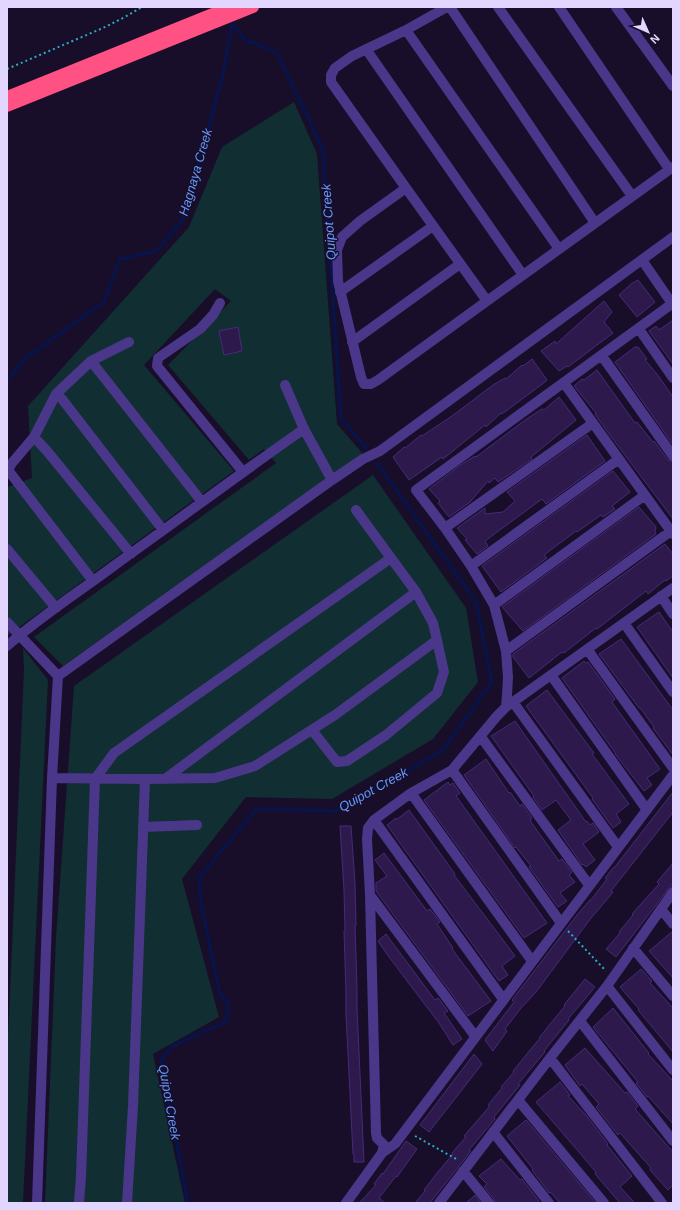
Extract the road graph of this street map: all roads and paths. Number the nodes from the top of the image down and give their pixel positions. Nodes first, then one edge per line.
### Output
1 (142, 7) edge
2 (230, 7) edge
3 (253, 7) edge
4 (448, 7) edge
5 (498, 7) edge
6 (558, 7) edge
7 (616, 7) edge
8 (406, 30) junction
9 (366, 49) junction
10 (7, 69) edge
11 (673, 86) edge
12 (7, 96) edge
13 (7, 106) edge
14 (671, 168) edge
15 (406, 188) junction
16 (632, 196) junction
17 (595, 223) junction
18 (433, 226) junction
19 (673, 238) edge
20 (559, 249) junction
21 (642, 260) junction
22 (460, 264) junction
23 (523, 275) junction
24 (340, 292) junction
25 (487, 301) junction
26 (220, 303) dead end
27 (673, 304) edge
28 (639, 329) junction
29 (129, 342) dead end
30 (352, 342) junction
31 (602, 356) junction
32 (91, 361) junction
33 (673, 378) edge
34 (564, 383) junction
35 (285, 385) dead end
36 (56, 394) junction
37 (593, 423) junction
38 (304, 429) junction
39 (34, 437) junction
40 (673, 456) edge
41 (619, 459) junction
42 (7, 470) edge
43 (243, 472) junction
44 (332, 480) junction
45 (645, 495) junction
46 (202, 502) junction
47 (356, 510) dead end
48 (445, 528) junction
49 (163, 530) junction
50 (672, 532) edge
51 (7, 549) edge
52 (131, 554) junction
53 (391, 558) junction
54 (471, 566) junction
55 (93, 581) junction
56 (673, 588) edge
57 (416, 592) junction
58 (661, 596) junction
59 (494, 605) junction
60 (56, 608) junction
61 (673, 614) edge
62 (7, 622) edge
63 (624, 623) junction
64 (20, 634) junction
65 (437, 640) junction
66 (7, 646) edge
67 (587, 649) junction
68 (506, 650) junction
69 (58, 676) junction
70 (551, 676) junction
71 (673, 692) edge
72 (509, 704) junction
73 (312, 730) junction
74 (481, 737) junction
75 (673, 768) edge
76 (452, 770) junction
77 (673, 775) edge
78 (52, 778) junction
79 (95, 779) junction
80 (145, 779) junction
81 (165, 779) junction
82 (411, 794) junction
83 (647, 810) junction
84 (374, 820) junction
85 (197, 825) dead end
86 (144, 827) junction
87 (618, 847) junction
88 (589, 885) junction
89 (673, 892) edge
90 (370, 895) junction
91 (661, 909) junction
92 (561, 923) junction
93 (673, 924) edge
94 (633, 948) junction
95 (532, 960) junction
96 (610, 982) junction
97 (673, 996) edge
98 (503, 998) junction
99 (580, 1021) junction
100 (475, 1036) junction
101 (550, 1058) junction
102 (673, 1070) edge
103 (518, 1100) junction
104 (405, 1130) junction
105 (493, 1132) junction
106 (673, 1141) edge
107 (382, 1153) junction
108 (465, 1168) junction
109 (36, 1203) edge
110 (79, 1203) edge
111 (127, 1203) edge
112 (346, 1203) edge
113 (439, 1203) edge
114 (489, 1203) edge
115 (549, 1203) edge
116 (604, 1203) edge
117 (662, 1203) edge

1 - 10 path
2 - 12 highway
3 - 13 highway
4 - 8 street
4 - 17 street
5 - 16 street
6 - 14 street
7 - 11 street
8 - 9 street
8 - 20 street
9 - 15 street
9 - 23 street
14 - 16 street
15 - 18 street
15 - 24 street
16 - 17 street
17 - 20 street
18 - 22 street
18 - 24 street
19 - 21 street
20 - 23 street
21 - 27 street
21 - 44 street
22 - 25 street
22 - 30 street
23 - 25 street
24 - 30 street
25 - 30 street
26 - 43 street
27 - 28 street
28 - 31 street
28 - 33 street
29 - 32 street
31 - 34 street
31 - 40 street
32 - 36 street
32 - 46 street
34 - 37 street
34 - 48 street
35 - 38 street
36 - 39 street
36 - 49 street
37 - 41 street
37 - 48 street
38 - 43 street
38 - 44 street
39 - 42 street
39 - 52 street
41 - 45 street
41 - 54 street
42 - 55 street
43 - 46 street
44 - 69 street
45 - 50 street
45 - 59 street
46 - 49 street
47 - 53 street
48 - 54 street
49 - 52 street
50 - 68 street
51 - 60 street
52 - 55 street
53 - 57 street
53 - 79 street
54 - 59 street
55 - 60 street
56 - 58 street
57 - 65 street
57 - 81 street
58 - 61 street
58 - 63 street
59 - 68 street
60 - 64 street
62 - 64 street
63 - 67 street
63 - 71 street
64 - 66 street
64 - 69 street
65 - 73 street
65 - 73 street
67 - 70 street
67 - 75 street
68 - 72 street
69 - 78 street
70 - 72 street
70 - 83 street
72 - 74 street
72 - 87 street
73 - 81 street
74 - 76 street
74 - 88 street
76 - 82 street
76 - 92 street
77 - 83 street
78 - 79 street
78 - 109 street
79 - 80 street
79 - 110 street
80 - 81 street
80 - 86 street
82 - 84 street
82 - 95 street
83 - 87 street
84 - 90 street
84 - 98 street
85 - 86 street
86 - 111 street
87 - 88 street
88 - 92 street
89 - 91 street
90 - 100 street
90 - 107 street
91 - 93 street
91 - 94 street
92 - 95 street
92 - 96 path
94 - 96 street
94 - 97 street
95 - 98 street
96 - 99 street
96 - 102 street
98 - 100 street
99 - 101 street
99 - 106 street
100 - 104 street
101 - 103 street
101 - 117 street
103 - 105 street
103 - 116 street
104 - 107 street
104 - 108 path
105 - 108 street
105 - 115 street
107 - 112 street
108 - 113 street
108 - 114 street

